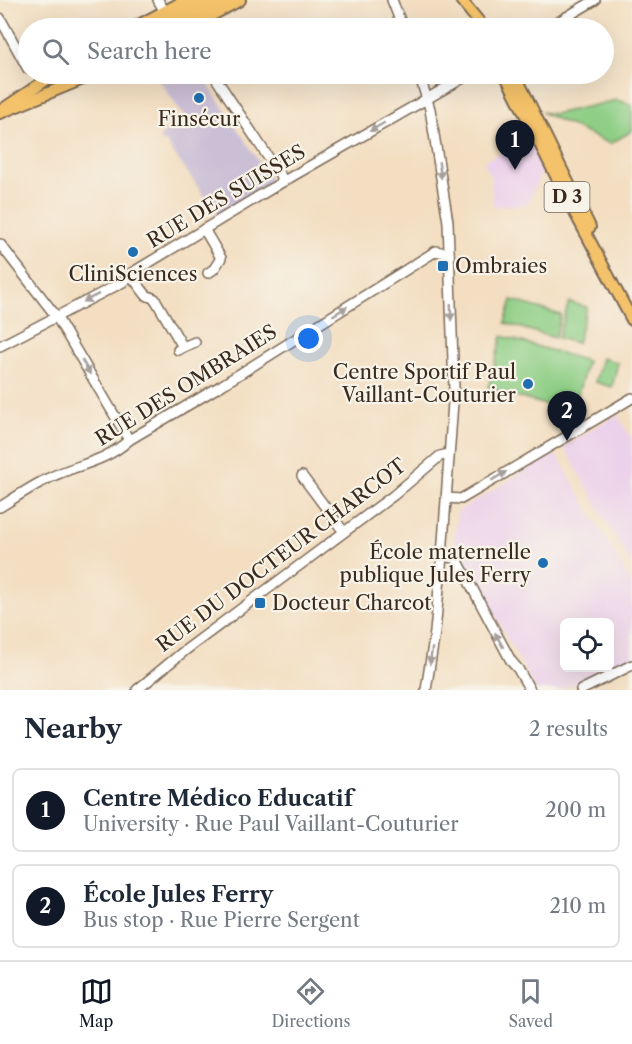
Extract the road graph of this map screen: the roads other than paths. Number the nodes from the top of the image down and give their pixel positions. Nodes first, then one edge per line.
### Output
1 (158, 0) edge
2 (186, 0) edge
3 (204, 0) edge
4 (220, 0) edge
5 (240, 0) edge
6 (392, 0) edge
7 (456, 0) edge
8 (461, 0) edge
9 (595, 0) edge
10 (165, 12) junction
11 (153, 18) edge
12 (171, 18) edge
13 (187, 18) edge
14 (207, 18) edge
15 (399, 18) edge
16 (469, 18) edge
17 (476, 18) edge
18 (565, 18) edge
19 (1, 24) edge
20 (18, 52) edge
21 (37, 84) edge
22 (50, 84) edge
23 (58, 84) edge
24 (68, 84) edge
25 (220, 84) edge
26 (423, 84) edge
27 (452, 84) edge
28 (510, 84) edge
29 (520, 84) edge
30 (428, 98) junction
31 (15, 104) junction
32 (0, 112) edge
33 (284, 181) junction
34 (204, 229) junction
35 (0, 244) edge
36 (449, 254) junction
37 (208, 273) dead end
38 (130, 274) junction
39 (632, 310) edge
40 (56, 316) junction
41 (632, 320) edge
42 (195, 342) dead end
43 (0, 346) edge
44 (632, 398) edge
45 (129, 440) junction
46 (449, 454) junction
47 (302, 476) dead end
48 (447, 498) junction
49 (0, 507) edge
50 (344, 532) junction
51 (442, 556) junction
52 (632, 665) edge
53 (137, 690) edge
54 (426, 690) edge
55 (530, 690) edge
56 (581, 690) edge

1 - 10 street
2 - 10 main road
3 - 12 main road
4 - 13 main road
5 - 14 main road
6 - 15 street
7 - 16 main road
8 - 17 main road
9 - 18 street
10 - 11 main road
19 - 20 street
21 - 31 main road
22 - 31 main road
23 - 31 main road
24 - 31 main road
25 - 33 street
26 - 30 street
27 - 30 street, RUE DES SUISSES
28 - 41 main road, D 3
29 - 39 main road, D 3
30 -> 33 street, RUE DES SUISSES
30 -> 36 street
31 - 32 main road
33 - 34 street, RUE DES SUISSES
34 - 37 street
34 - 38 street, RUE DES SUISSES
35 - 40 street
45 -> 36 street, RUE DES OMBRAIES
36 -> 46 street
38 -> 40 street, RUE DES SUISSES
38 - 42 street
40 - 43 street, RUE DES SUISSES
40 -> 45 street
48 -> 44 street
45 - 49 street, RUE DES OMBRAIES
46 - 48 street
46 - 50 street, RUE DU DOCTEUR CHARCOT
47 - 50 street
48 - 51 street
50 - 53 street, RUE DU DOCTEUR CHARCOT
51 -> 54 street
55 -> 51 street
52 - 56 street

